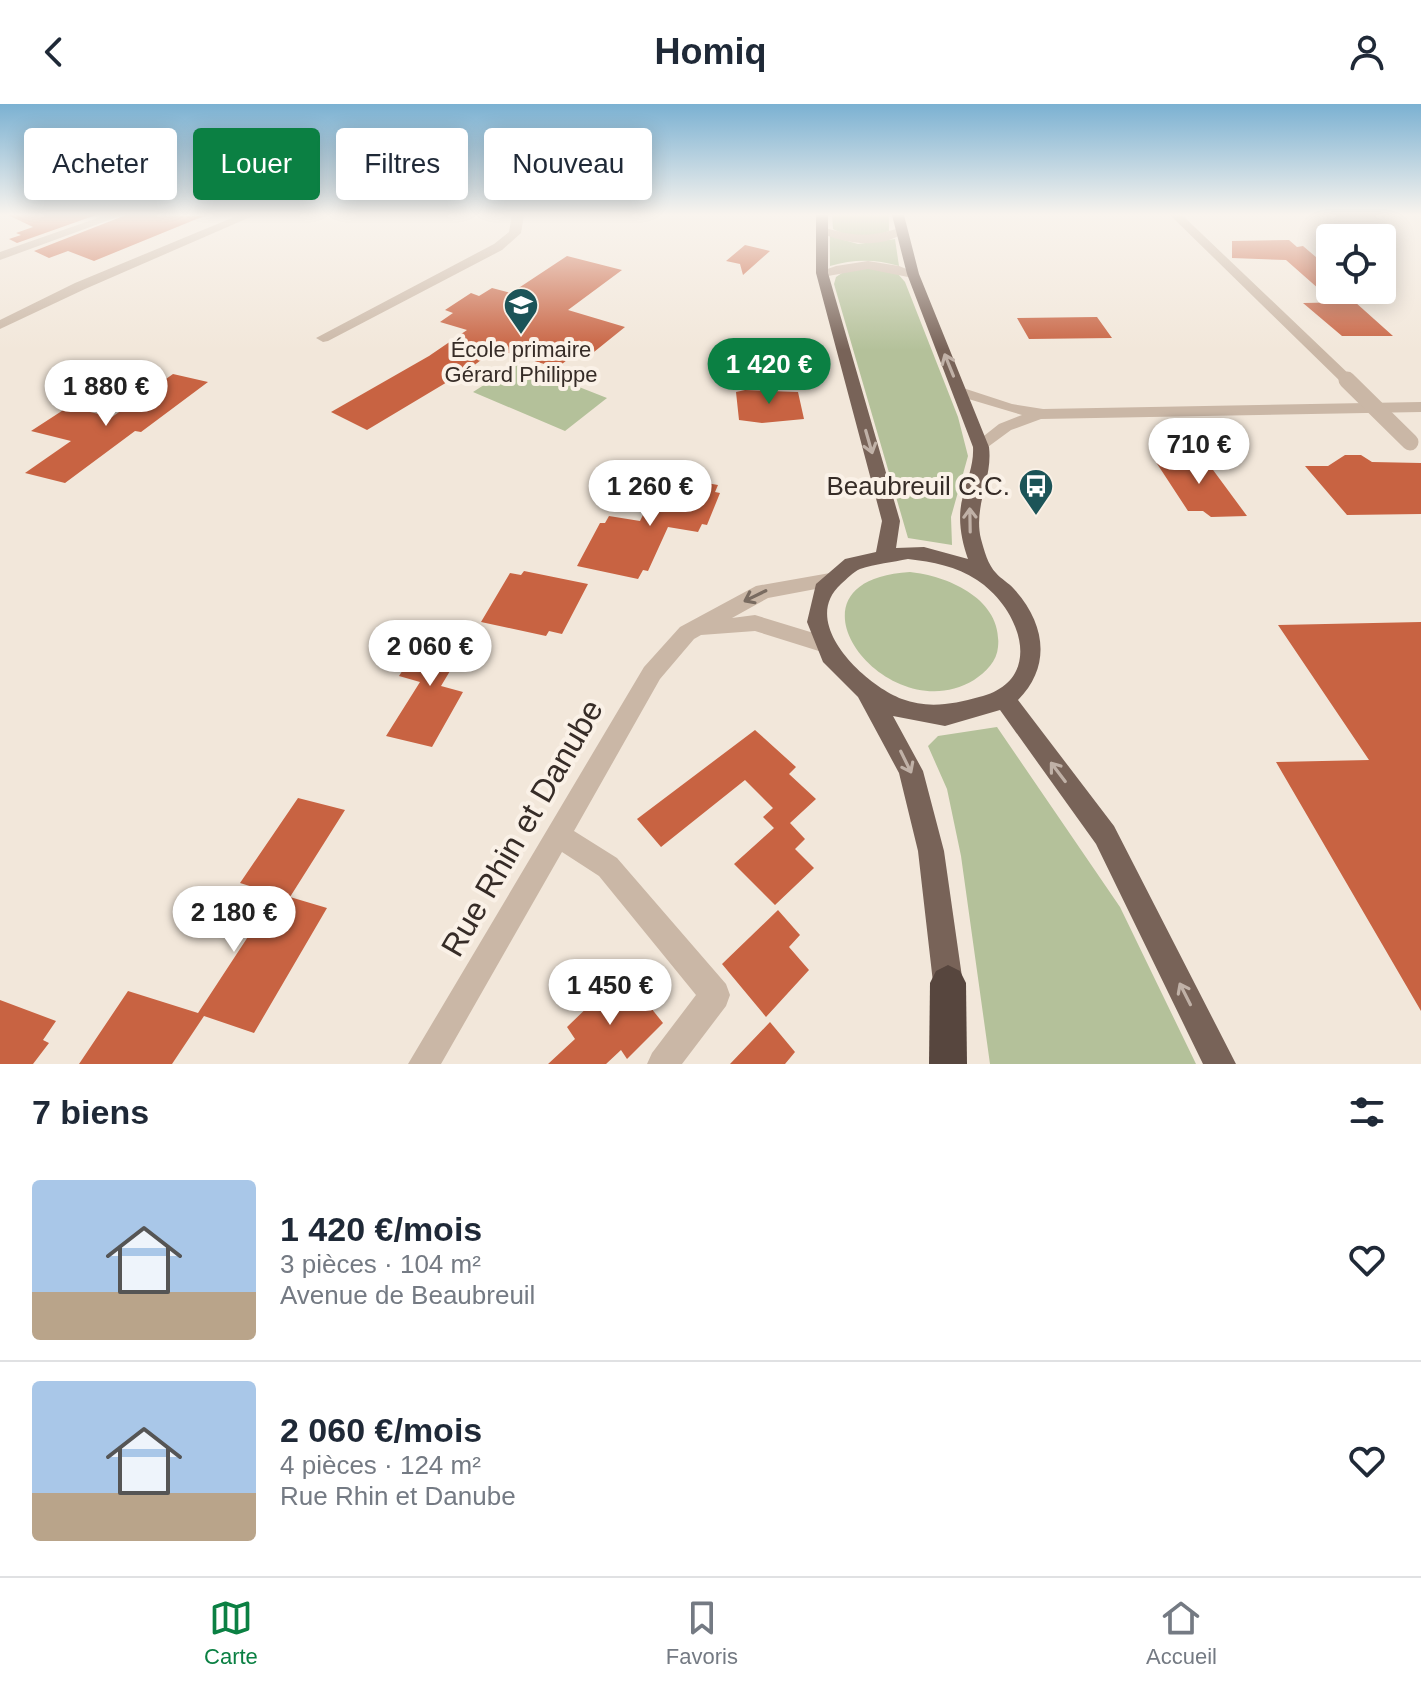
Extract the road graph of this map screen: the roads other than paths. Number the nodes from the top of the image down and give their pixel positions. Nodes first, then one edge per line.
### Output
1 (143, 260) edge
2 (473, 260) edge
3 (822, 260) edge
4 (909, 260) edge
5 (1222, 260) edge
6 (822, 273) junction
7 (913, 274) junction
8 (0, 325) edge
9 (323, 338) dead end
10 (960, 392) junction
11 (1421, 407) edge
12 (1043, 414) junction
13 (1410, 442) dead end
14 (981, 447) junction
15 (885, 553) junction
16 (985, 573) junction
17 (830, 580) junction
18 (687, 633) junction
19 (822, 644) junction
20 (868, 694) junction
21 (1005, 698) junction
22 (557, 835) junction
23 (948, 983) junction
24 (424, 1064) edge
25 (663, 1064) edge
26 (948, 1064) edge
27 (959, 1064) edge
28 (1220, 1064) edge

1 - 8 street
2 - 9 street
3 - 6 main road
4 - 7 main road
5 - 13 street, bridge
6 - 7 street
6 -> 15 main road
10 -> 7 main road
10 - 12 street
10 - 14 main road
11 - 12 street
12 - 14 street
16 -> 14 main road
15 - 16 main road
15 - 17 main road
16 - 21 main road
17 -> 18 street, Rue Rhin et Danube
17 - 19 main road
18 - 19 street
18 - 22 street, Rue Rhin et Danube
19 - 20 main road
20 - 21 main road
20 -> 23 main road
28 -> 21 main road
22 - 24 street, Rue Rhin et Danube
22 - 25 street
23 - 26 highway
23 - 27 main road

